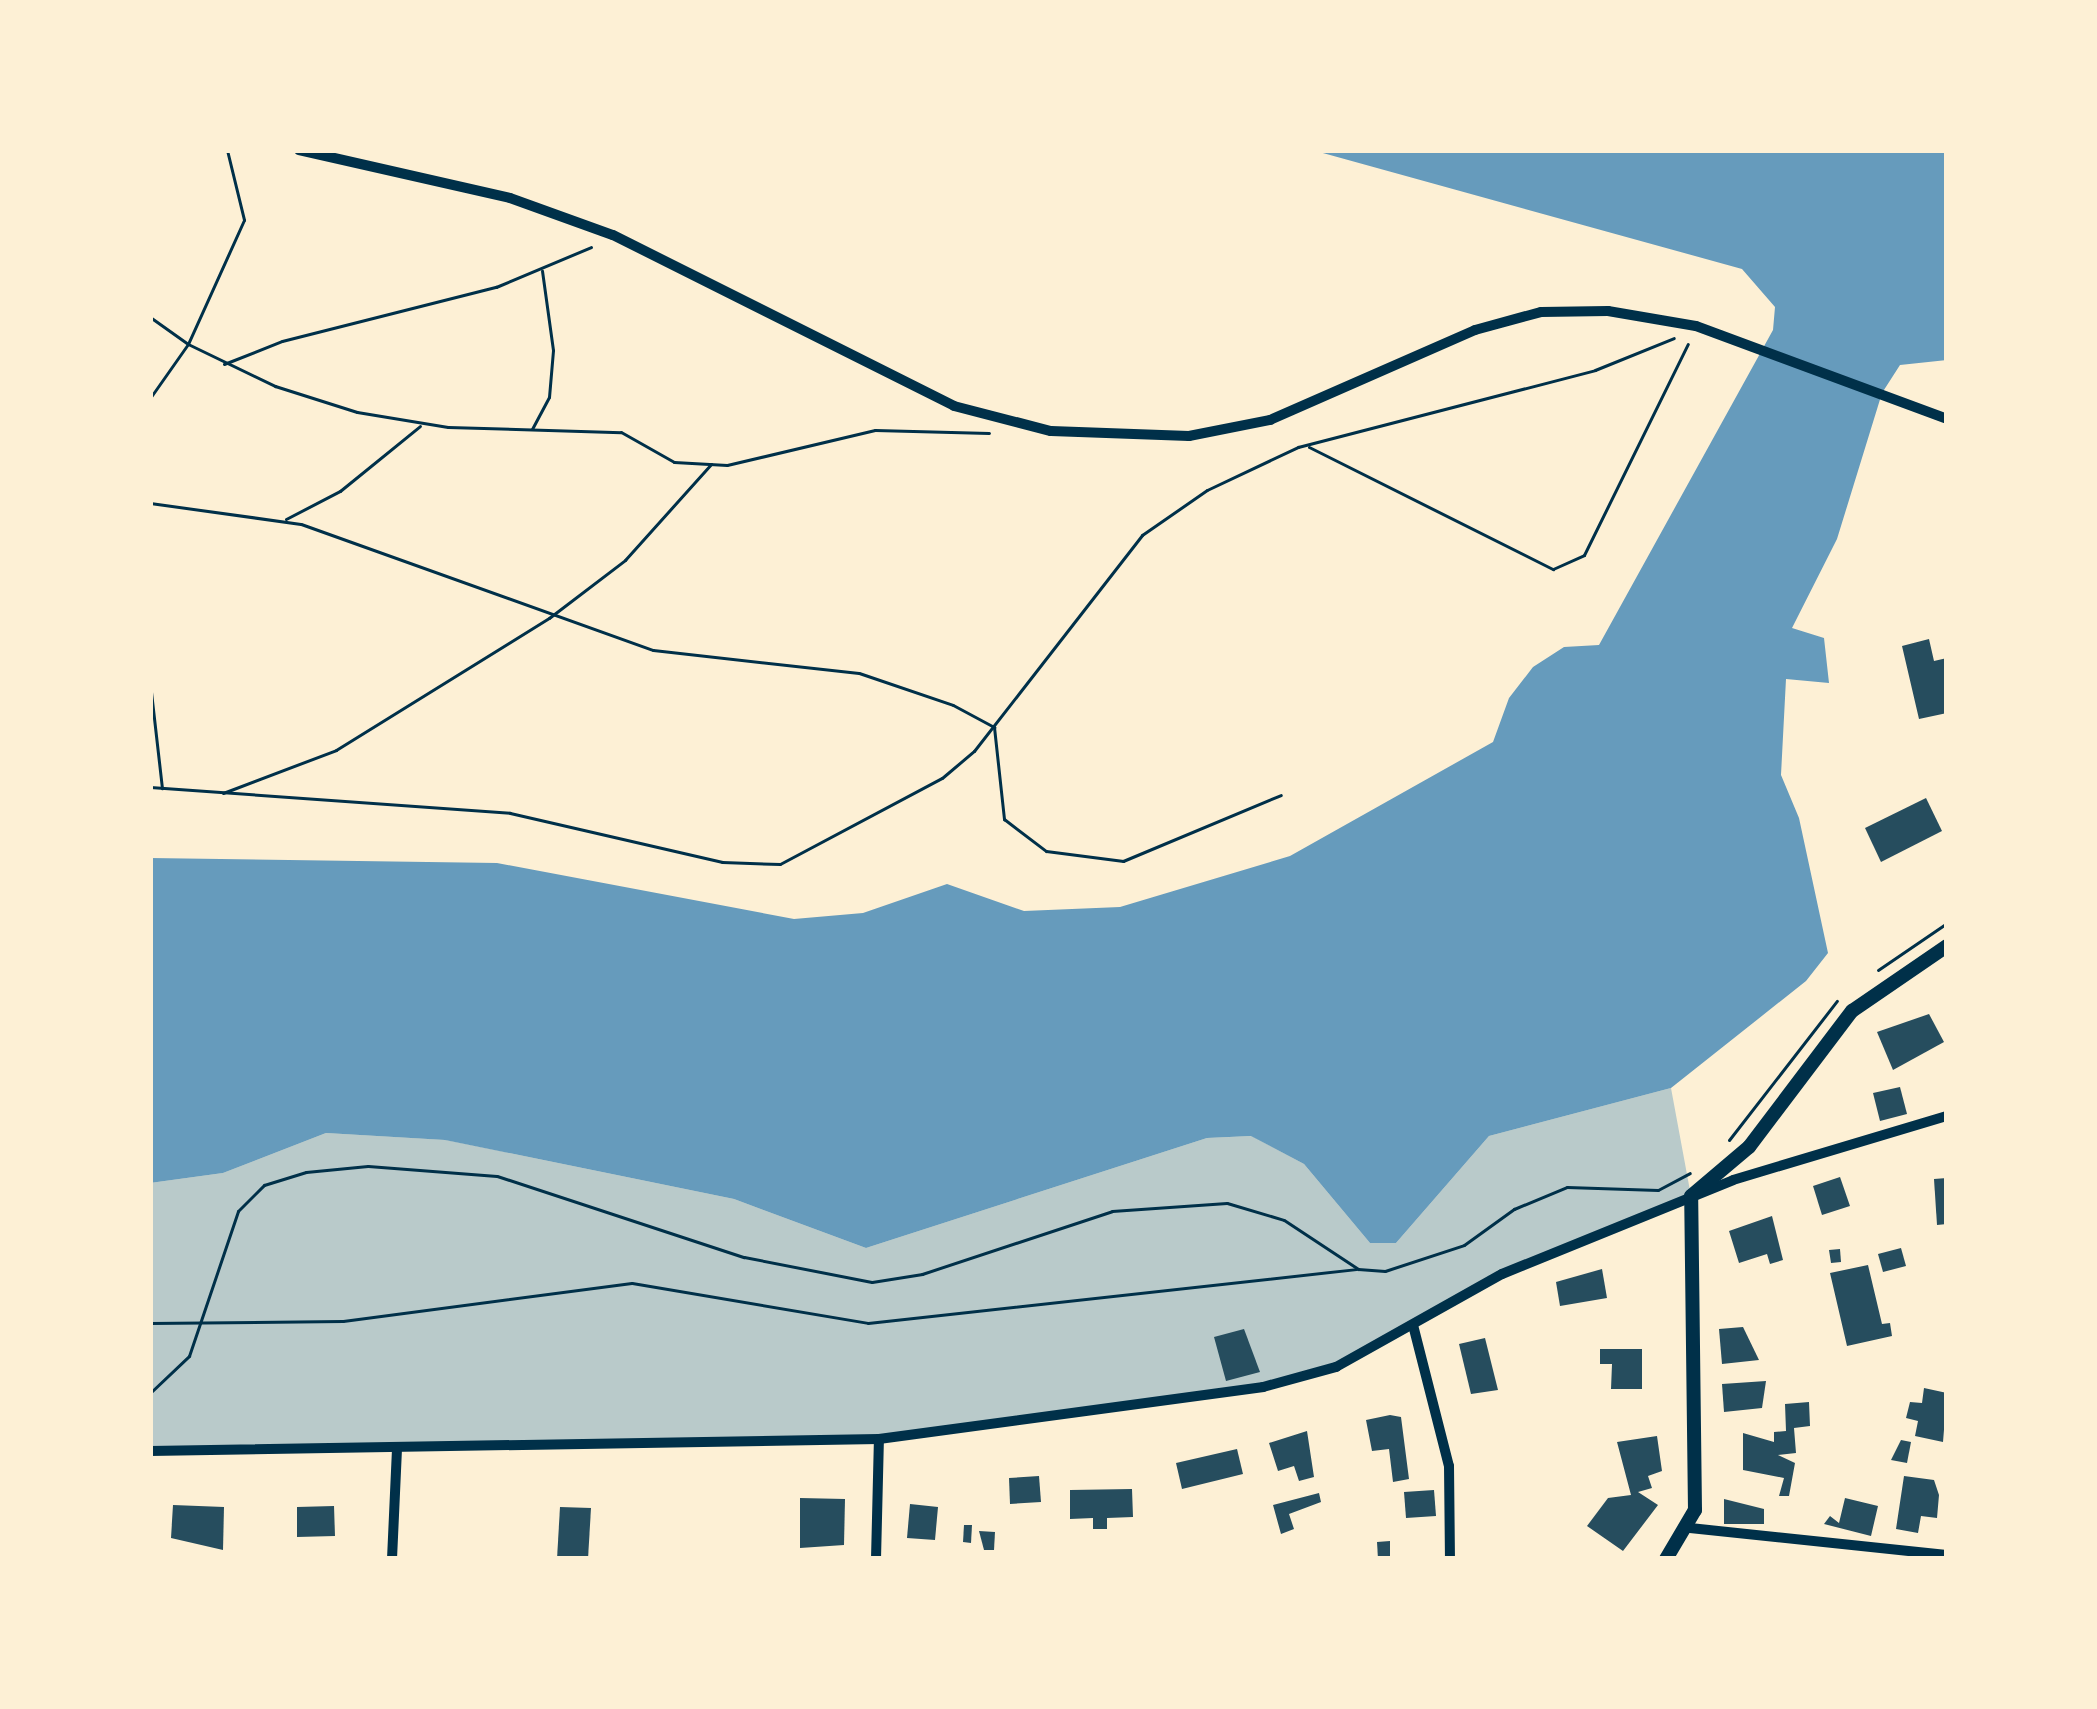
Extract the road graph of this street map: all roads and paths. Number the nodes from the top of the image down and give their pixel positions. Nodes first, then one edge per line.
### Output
1 (227, 150) edge
2 (298, 150) edge
3 (614, 235) junction
4 (542, 269) junction
5 (150, 317) edge
6 (1696, 326) junction
7 (188, 344) junction
8 (221, 365) junction
9 (150, 398) edge
10 (1947, 419) edge
11 (424, 423) junction
12 (532, 429) junction
13 (1006, 432) dead end
14 (1305, 445) junction
15 (711, 464) junction
16 (150, 502) edge
17 (284, 520) junction
18 (549, 618) junction
19 (150, 683) edge
20 (994, 727) junction
21 (150, 787) edge
22 (161, 788) junction
23 (221, 794) junction
24 (1281, 795) dead end
25 (1947, 946) edge
26 (1947, 1116) edge
27 (1696, 1169) dead end
28 (1691, 1196) junction
29 (1358, 1269) junction
30 (202, 1322) junction
31 (150, 1323) edge
32 (1413, 1324) junction
33 (150, 1393) edge
34 (879, 1439) junction
35 (397, 1450) junction
36 (150, 1451) edge
37 (1690, 1528) junction
38 (1947, 1556) edge
39 (392, 1559) edge
40 (876, 1559) edge
41 (1450, 1559) edge
42 (1666, 1559) edge

1 - 7 path
2 - 3 street
3 - 4 path
3 - 6 street
4 - 8 path
4 - 12 path
5 - 7 path
6 - 10 street
6 - 14 path
6 - 14 path
7 - 8 path
7 - 9 path
8 - 11 path
11 - 12 path
11 - 17 path
12 - 15 path
13 - 15 path
14 - 20 path
15 - 18 path
16 - 17 path
17 - 18 path
18 - 20 path
18 - 23 path
19 - 22 path
20 - 23 path
20 - 24 path
21 - 22 path
22 - 23 path
25 - 28 street
26 - 28 street
27 - 29 path
28 - 32 street
28 - 37 street
29 - 30 path
29 - 30 path
30 - 31 path
30 - 33 path
32 - 34 street
32 - 41 street
34 - 35 street
34 - 40 street
35 - 36 street
35 - 39 street
37 - 38 street
37 - 42 street

